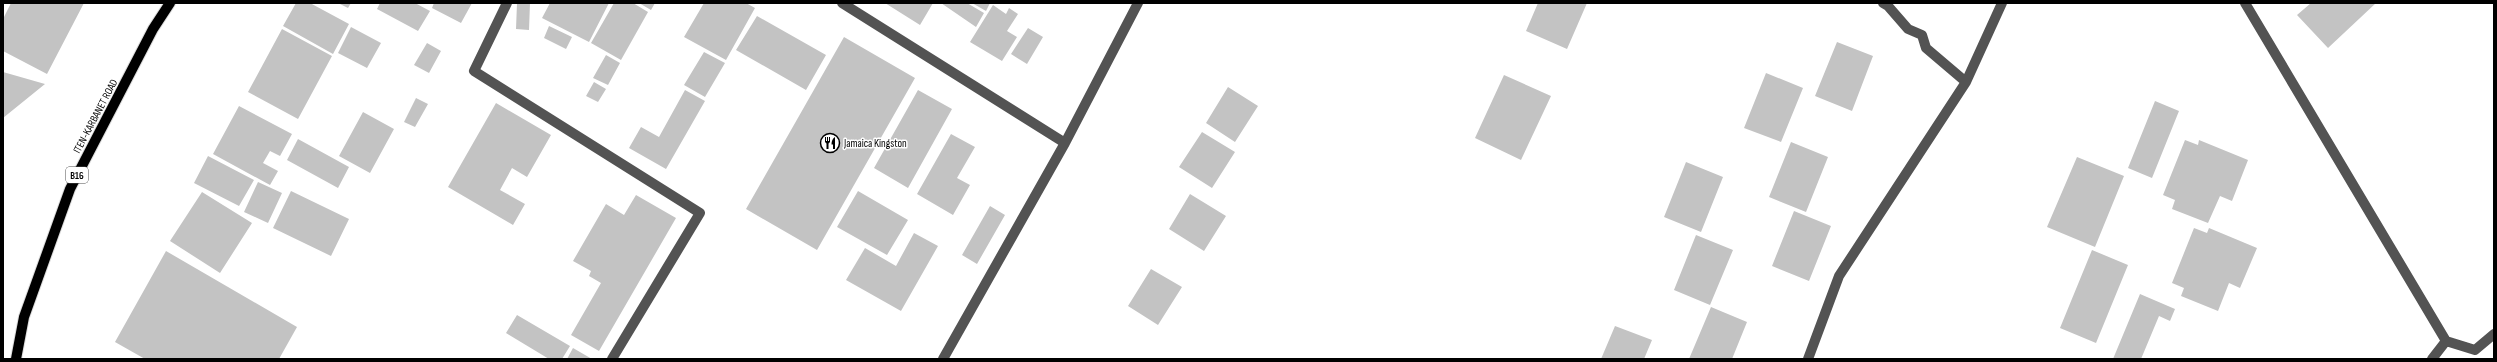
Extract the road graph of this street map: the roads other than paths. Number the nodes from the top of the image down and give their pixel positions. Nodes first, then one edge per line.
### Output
1 (170, 3) edge
2 (507, 3) edge
3 (842, 3) edge
4 (1138, 3) edge
5 (1883, 3) edge
6 (2002, 3) edge
7 (2245, 3) edge
8 (1966, 82) junction
9 (1065, 143) junction
10 (2494, 334) edge
11 (2446, 341) junction
12 (16, 359) edge
13 (612, 359) edge
14 (943, 359) edge
15 (1808, 359) edge
16 (2432, 359) edge

1 - 12 main road, ITEN-KARBANET ROAD / B16
2 - 13 street
3 - 9 street
4 - 9 street
5 - 8 street
6 - 8 street
7 - 11 street
8 - 15 street
9 - 14 street
10 - 11 street
11 - 16 street

